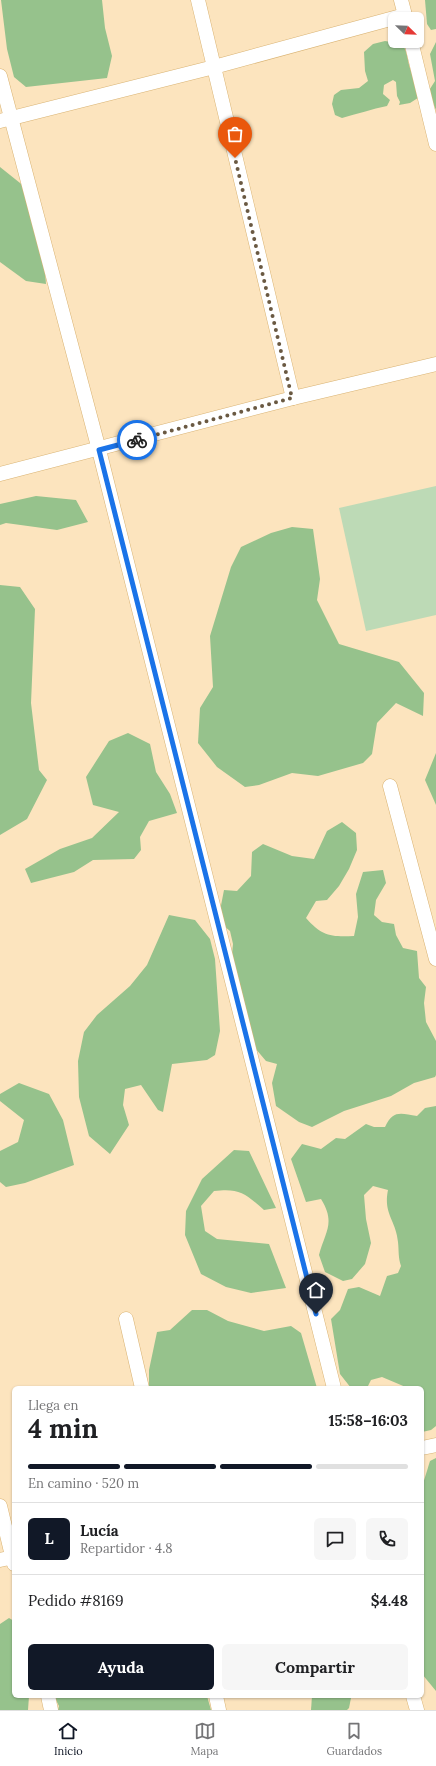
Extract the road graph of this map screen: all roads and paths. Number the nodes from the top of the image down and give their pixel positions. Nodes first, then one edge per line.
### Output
1 (198, 0) edge
2 (401, 0) edge
3 (404, 12) edge
4 (388, 21) edge
5 (413, 48) edge
6 (214, 67) junction
7 (0, 76) edge
8 (5, 119) edge
9 (436, 144) edge
10 (436, 364) edge
11 (292, 398) junction
12 (99, 450) junction
13 (0, 474) edge
14 (390, 786) dead end
15 (436, 959) edge
16 (126, 1319) dead end
17 (142, 1386) edge
18 (333, 1386) edge
19 (436, 1445) edge
20 (424, 1448) edge
21 (0, 1506) edge
22 (10, 1560) edge
23 (48, 1698) edge
24 (216, 1698) edge
25 (414, 1698) edge
26 (51, 1710) edge
27 (219, 1710) edge
28 (417, 1710) edge

1 - 6 street
2 - 3 street
4 - 6 street
5 - 9 street
6 - 8 street
6 - 11 street
7 - 8 street
8 - 12 street
10 - 11 street
11 - 12 street
12 - 13 street
12 - 18 street
14 - 15 street
16 - 17 street
19 - 20 street
21 - 22 street
23 - 26 street
24 - 27 street
25 - 28 street

